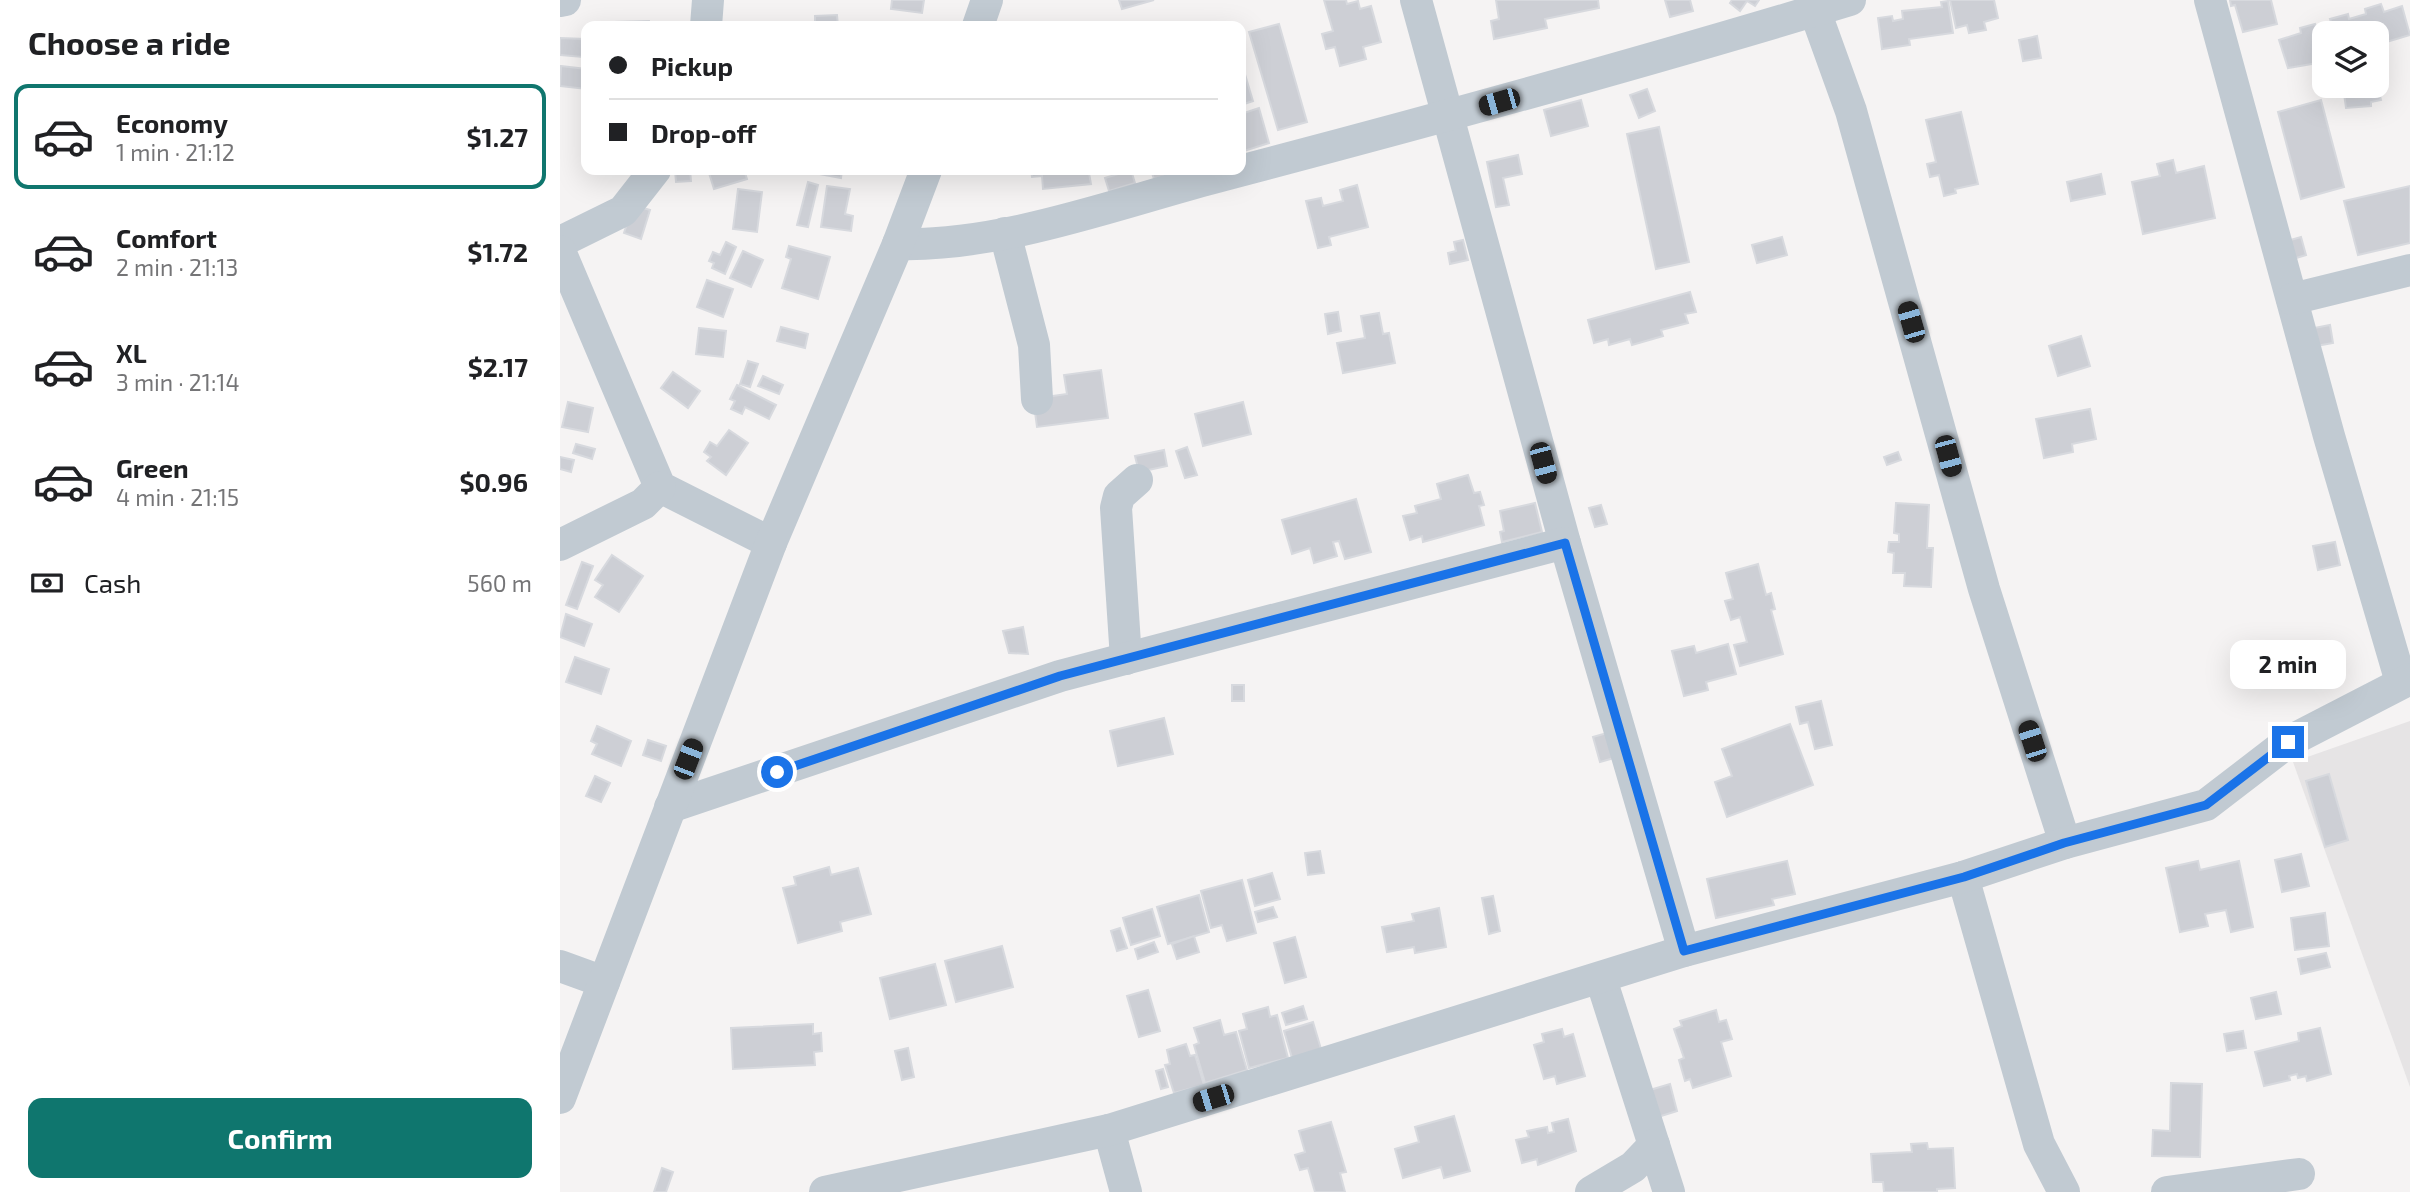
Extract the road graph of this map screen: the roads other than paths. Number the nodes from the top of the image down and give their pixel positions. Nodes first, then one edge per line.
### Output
1 (708, 0) edge
2 (987, 0) edge
3 (1416, 0) edge
4 (1850, 0) edge
5 (2210, 0) edge
6 (1812, 6) edge
7 (706, 21) edge
8 (980, 21) edge
9 (1447, 117) junction
10 (1246, 170) edge
11 (651, 175) edge
12 (924, 175) edge
13 (1226, 175) edge
14 (1005, 233) junction
15 (560, 242) edge
16 (898, 244) junction
17 (560, 251) edge
18 (2410, 270) edge
19 (2292, 299) junction
20 (1037, 399) dead end
21 (1137, 480) dead end
22 (660, 487) junction
23 (771, 543) junction
24 (1565, 543) junction
25 (560, 545) edge
26 (1126, 659) junction
27 (2406, 681) edge
28 (670, 807) junction
29 (2064, 843) junction
30 (1964, 877) junction
31 (1684, 951) junction
32 (560, 966) edge
33 (1601, 979) junction
34 (604, 982) junction
35 (560, 1098) edge
36 (1109, 1130) junction
37 (1654, 1145) junction
38 (2299, 1174) dead end
39 (825, 1192) edge
40 (1126, 1192) edge
41 (1591, 1192) edge
42 (1669, 1192) edge
43 (2064, 1192) edge
44 (2167, 1192) edge

1 - 7 street
2 - 8 street
3 - 9 street
4 - 6 street
5 - 19 street
6 - 9 street
6 - 29 street
9 - 10 street
9 - 24 street
11 - 15 street
12 - 16 street
13 - 14 street
14 - 16 street
14 - 20 street
16 - 23 street
17 - 22 street
18 - 19 street
19 - 27 street
21 - 26 street
22 - 23 street
22 - 25 street
23 - 28 street
24 - 26 street
24 - 31 street
26 - 28 street
27 - 29 street
28 - 34 street
29 - 30 street
30 - 31 street
30 - 43 street
31 - 33 street
32 - 34 street
33 - 36 street
33 - 37 street
34 - 35 street
36 - 39 street
36 - 40 street
37 - 41 street
37 - 42 street
38 - 44 street

